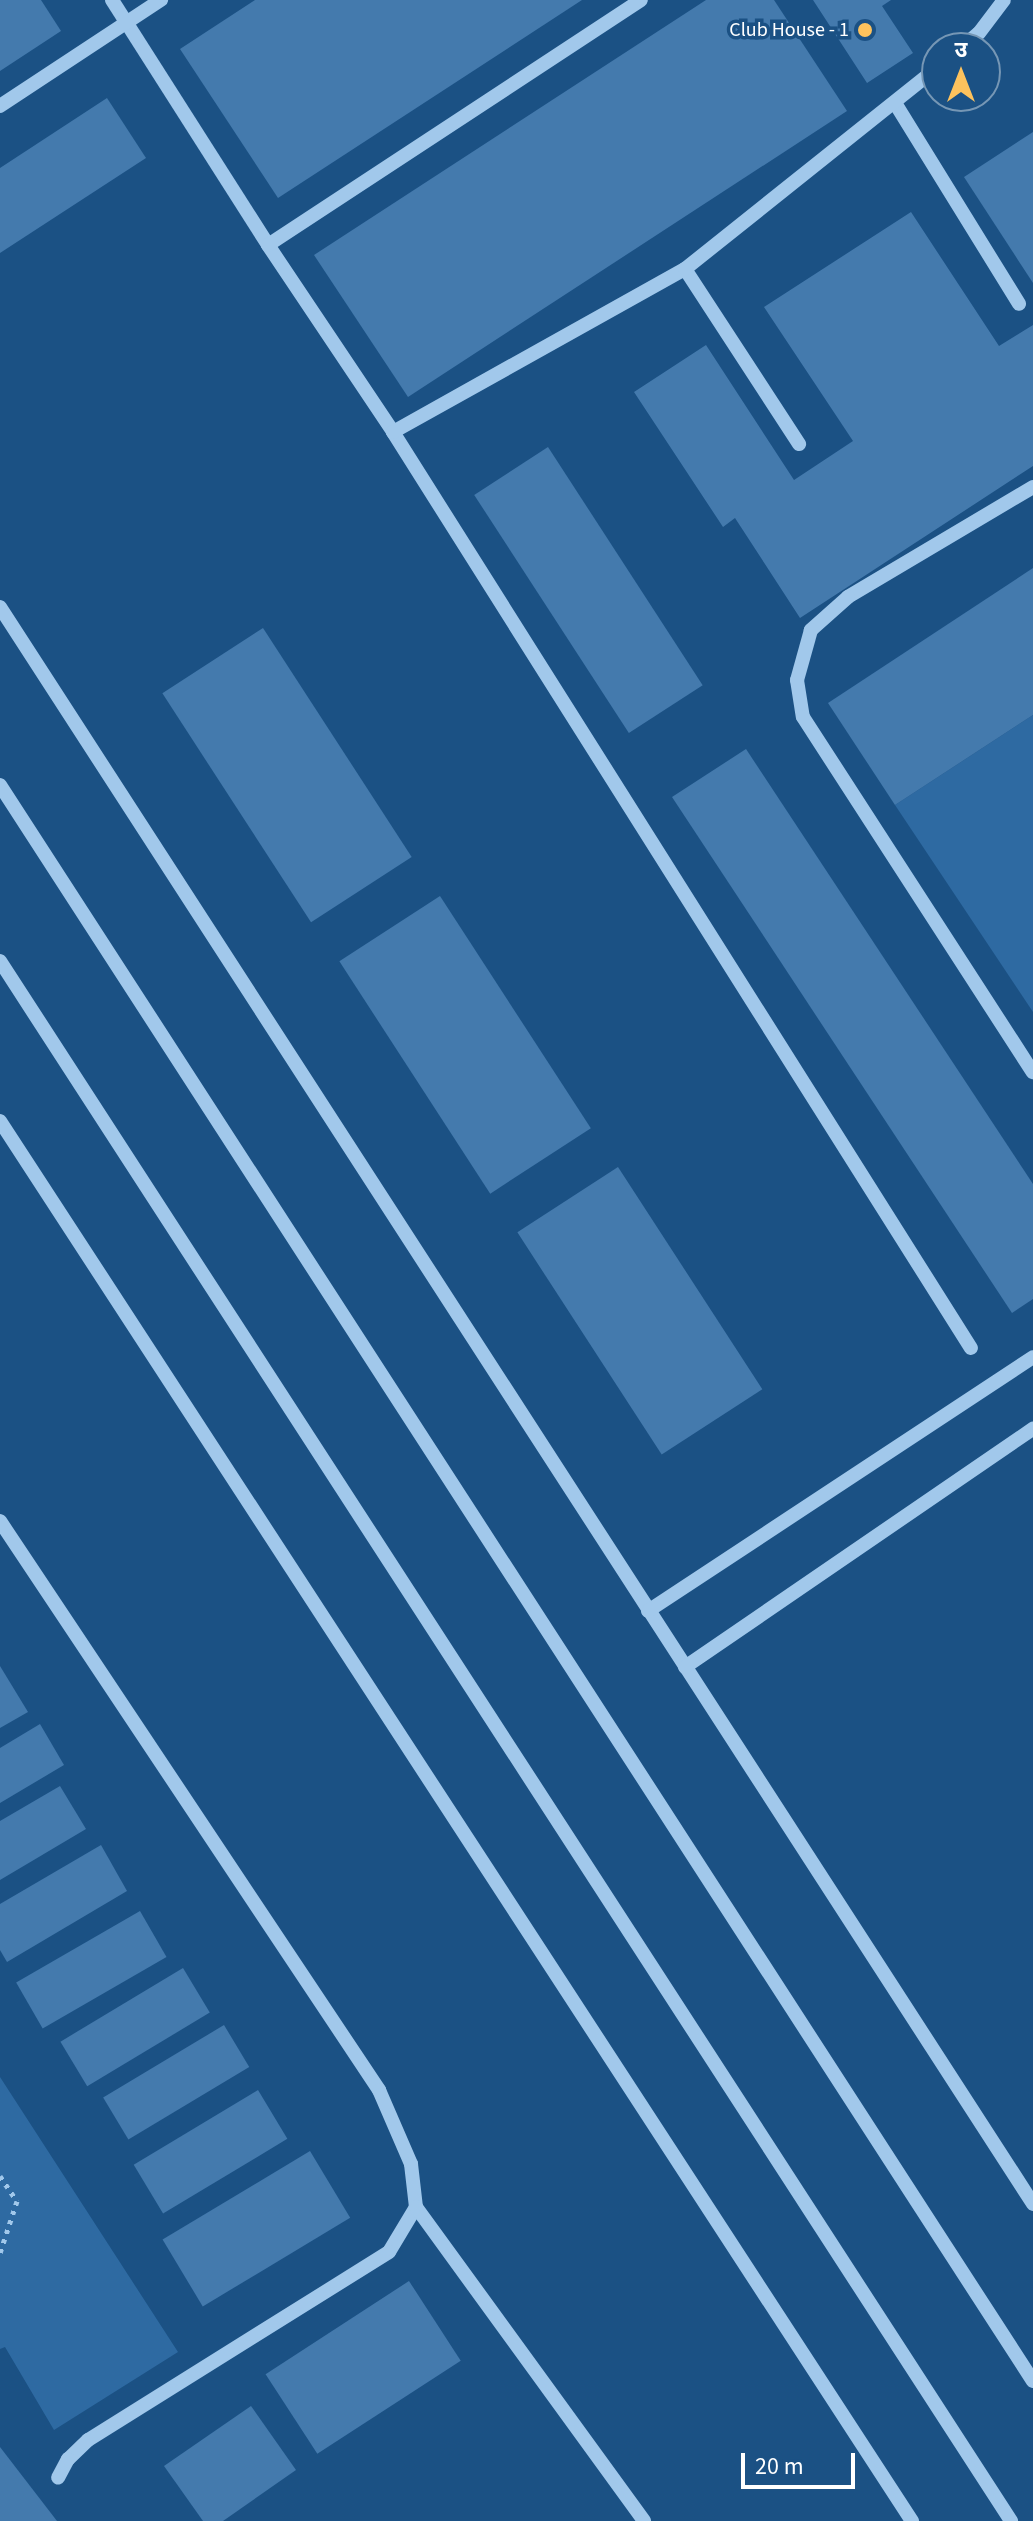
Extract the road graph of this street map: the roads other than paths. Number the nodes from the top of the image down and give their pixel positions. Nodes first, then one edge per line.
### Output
1 (112, 0) edge
2 (161, 0) edge
3 (641, 0) edge
4 (1004, 0) edge
5 (126, 21) junction
6 (980, 32) edge
7 (921, 81) edge
8 (895, 103) junction
9 (0, 106) edge
10 (268, 245) junction
11 (685, 269) junction
12 (1019, 304) dead end
13 (393, 432) junction
14 (799, 444) dead end
15 (1033, 487) edge
16 (0, 607) edge
17 (0, 785) edge
18 (0, 961) edge
19 (1033, 1072) edge
20 (0, 1121) edge
21 (971, 1348) dead end
22 (1033, 1357) edge
23 (1033, 1429) edge
24 (0, 1521) edge
25 (648, 1611) junction
26 (685, 1667) junction
27 (1033, 2204) edge
28 (416, 2207) junction
29 (1033, 2381) edge
30 (58, 2478) dead end
31 (644, 2521) edge
32 (912, 2521) edge
33 (1011, 2521) edge

1 - 5 street
2 - 5 street
3 - 10 street
4 - 6 street
5 - 9 street
5 - 10 street
7 - 8 street
8 - 11 street
8 - 12 street
10 - 13 street
11 - 13 street
11 - 14 street
13 - 21 street
15 - 19 street
16 - 25 street
17 - 29 street
18 - 33 street
20 - 32 street
22 - 25 street
23 - 26 street
24 - 28 street
25 - 26 street
26 - 27 street
28 - 30 street
28 - 31 street

